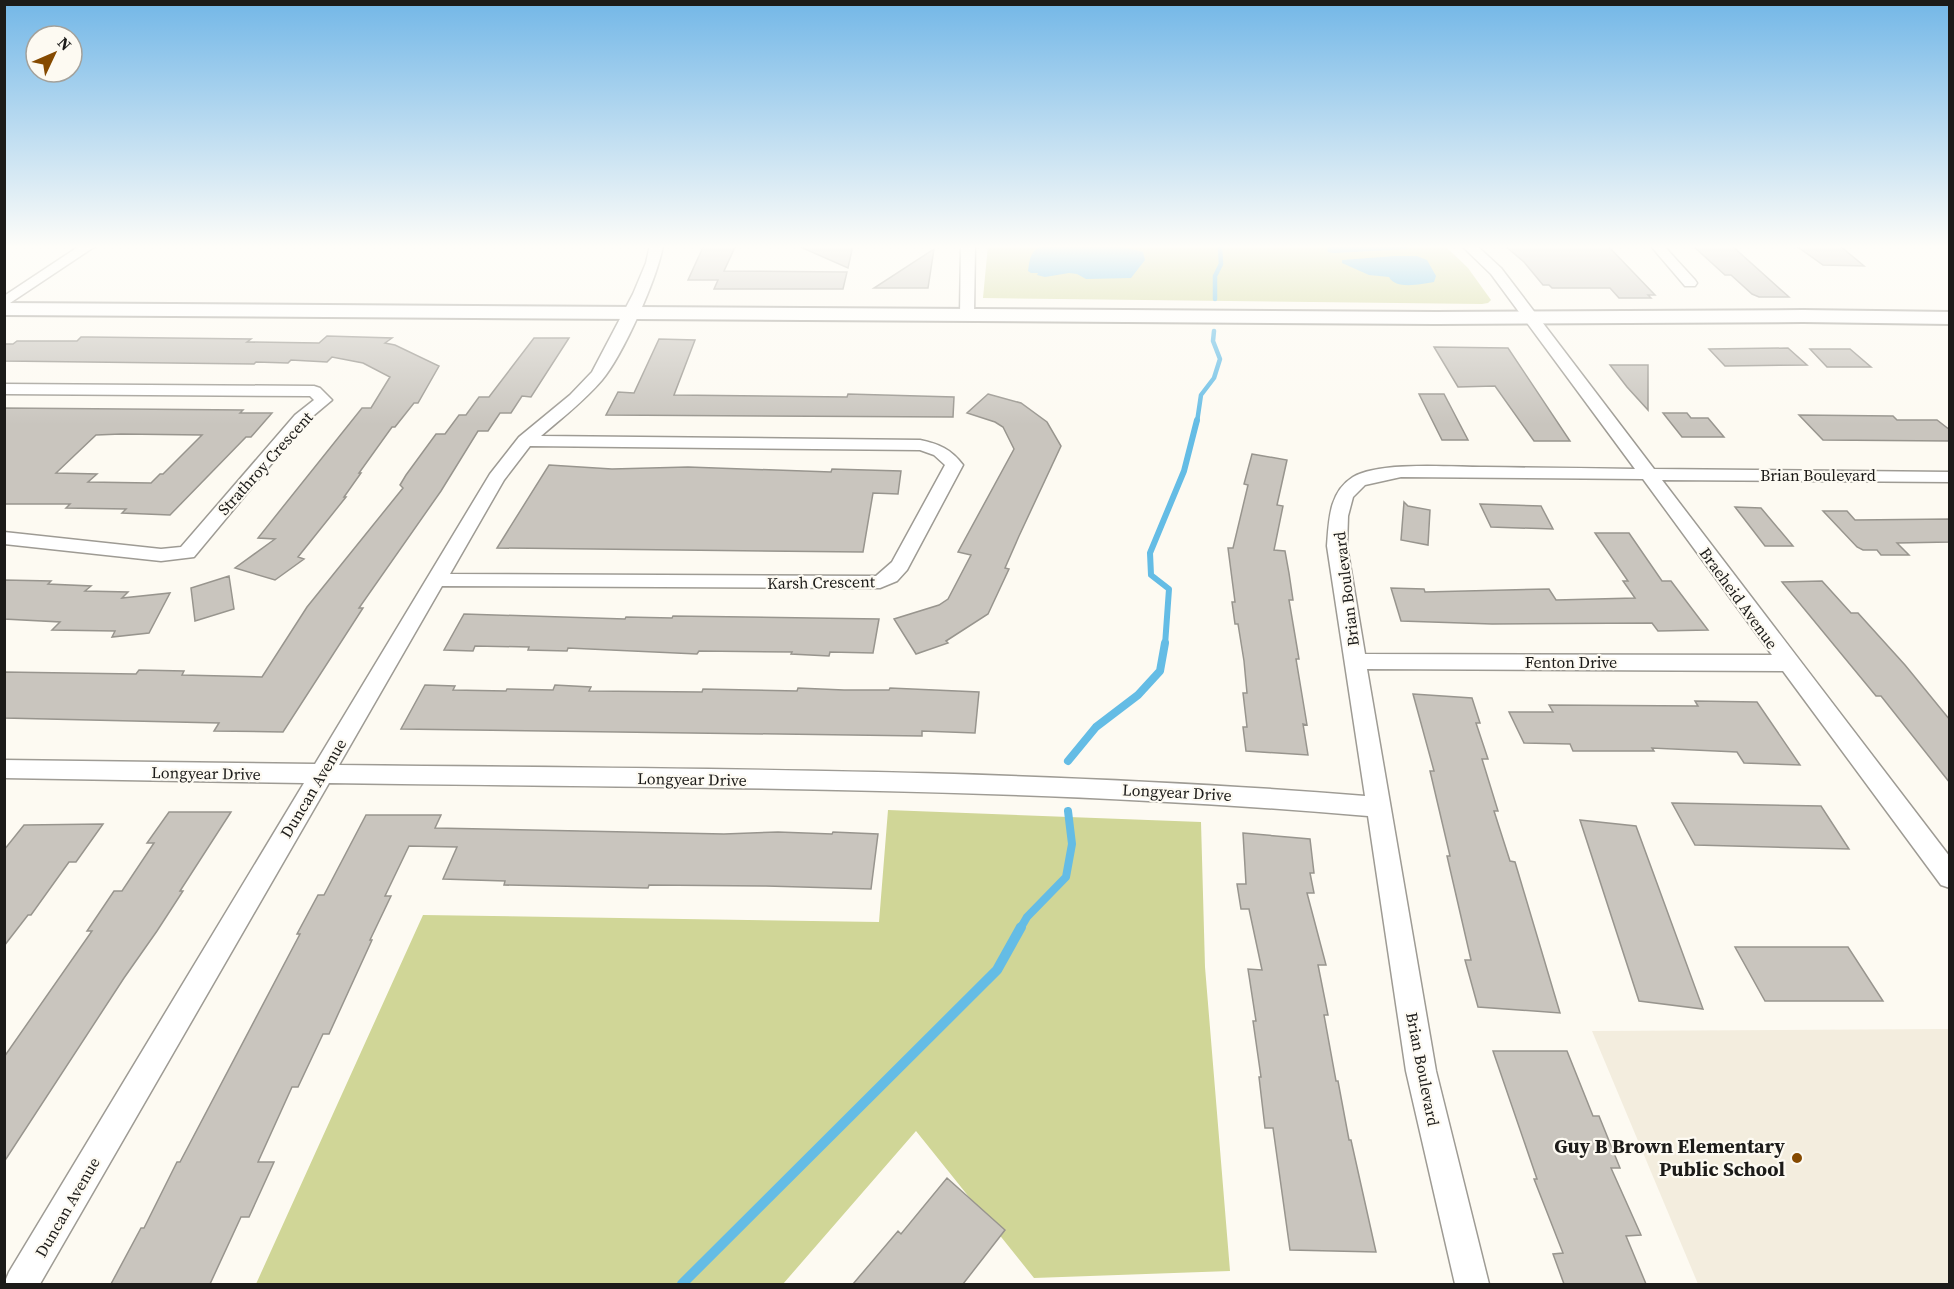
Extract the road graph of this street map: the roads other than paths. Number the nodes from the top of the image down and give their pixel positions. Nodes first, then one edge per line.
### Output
1 (634, 305) edge
2 (967, 305) edge
3 (1521, 305) edge
4 (4, 309) edge
5 (631, 312) junction
6 (967, 315) junction
7 (1530, 317) junction
8 (1950, 318) edge
9 (4, 389) edge
10 (525, 441) junction
11 (1648, 474) junction
12 (1950, 477) edge
13 (4, 538) edge
14 (437, 580) junction
15 (1354, 661) junction
16 (1787, 663) junction
17 (4, 769) edge
18 (321, 775) junction
19 (1378, 807) junction
20 (1950, 877) edge
21 (21, 1284) edge
22 (1472, 1284) edge

1 - 5 street, Duncan Avenue
2 - 6 street
3 - 7 street, Braeheid Avenue
4 - 5 main road
5 - 6 main road
5 - 10 street, Duncan Avenue
6 - 7 main road
7 - 8 main road
7 - 11 street, Braeheid Avenue
9 - 13 street, Strathroy Crescent
10 - 14 street, Duncan Avenue
10 - 14 street, Karsh Crescent
11 - 12 street, Brian Boulevard
11 - 15 street, Brian Boulevard
11 - 16 street, Braeheid Avenue
14 - 18 street, Duncan Avenue
15 - 16 street, Fenton Drive
15 - 19 street, Brian Boulevard
16 - 20 street, Braeheid Avenue
17 - 18 street, Longyear Drive
18 - 19 street, Longyear Drive
18 - 21 street, Duncan Avenue
19 - 22 street, Brian Boulevard

